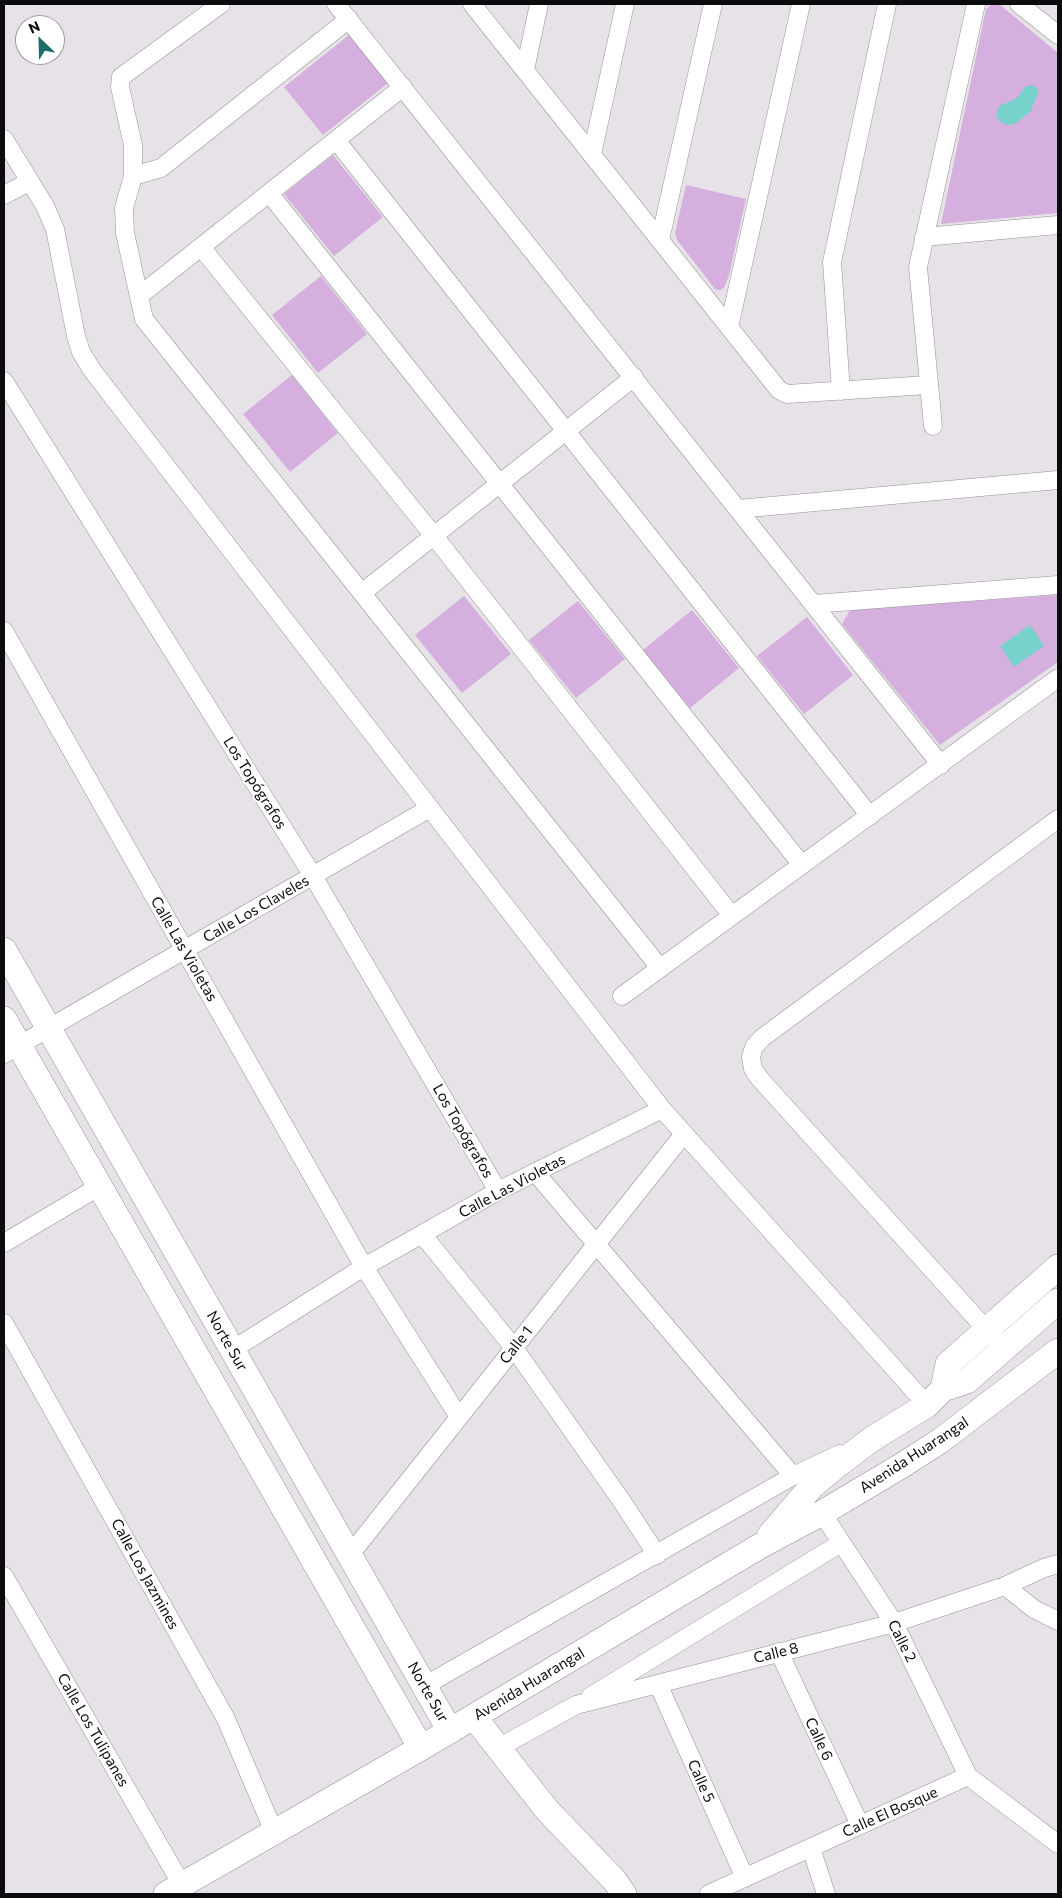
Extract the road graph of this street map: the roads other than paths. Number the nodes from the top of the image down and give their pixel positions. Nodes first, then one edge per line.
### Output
1 (221, 4) edge
2 (336, 4) edge
3 (472, 4) edge
4 (540, 4) edge
5 (625, 4) edge
6 (713, 4) edge
7 (801, 4) edge
8 (887, 4) edge
9 (976, 4) edge
10 (1019, 4) edge
11 (349, 19) junction
12 (1058, 34) edge
13 (525, 70) junction
14 (403, 87) junction
15 (4, 139) edge
16 (336, 140) junction
17 (592, 154) junction
18 (133, 176) junction
19 (29, 182) junction
20 (269, 194) junction
21 (4, 195) edge
22 (1058, 225) edge
23 (924, 237) junction
24 (660, 240) junction
25 (201, 247) junction
26 (139, 296) junction
27 (729, 327) junction
28 (634, 377) junction
29 (4, 381) edge
30 (928, 385) junction
31 (841, 390) junction
32 (933, 426) dead end
33 (565, 432) junction
34 (1058, 480) edge
35 (500, 484) junction
36 (738, 509) junction
37 (434, 536) junction
38 (1058, 585) edge
39 (363, 592) junction
40 (814, 604) junction
41 (4, 631) edge
42 (1058, 678) edge
43 (941, 765) junction
44 (430, 808) junction
45 (870, 816) junction
46 (1058, 819) edge
47 (802, 865) junction
48 (313, 876) junction
49 (732, 916) junction
50 (4, 950) edge
51 (184, 950) junction
52 (660, 968) junction
53 (622, 996) dead end
54 (4, 1019) edge
55 (49, 1028) junction
56 (12, 1050) edge
57 (662, 1109) junction
58 (683, 1134) junction
59 (535, 1172) junction
60 (100, 1186) junction
61 (498, 1191) junction
62 (422, 1234) junction
63 (4, 1243) edge
64 (597, 1244) junction
65 (364, 1266) junction
66 (1058, 1267) edge
67 (1058, 1301) edge
68 (4, 1323) edge
69 (987, 1330) junction
70 (514, 1348) junction
71 (232, 1350) junction
72 (1003, 1350) junction
73 (1058, 1351) edge
74 (935, 1397) junction
75 (459, 1417) junction
76 (872, 1439) junction
77 (793, 1476) junction
78 (822, 1514) junction
79 (841, 1543) junction
80 (760, 1546) junction
81 (656, 1555) junction
82 (349, 1556) junction
83 (1058, 1564) edge
84 (4, 1576) edge
85 (1005, 1586) junction
86 (1058, 1621) edge
87 (894, 1623) junction
88 (779, 1652) junction
89 (658, 1684) junction
90 (424, 1686) junction
91 (576, 1705) junction
92 (474, 1717) junction
93 (450, 1731) junction
94 (421, 1748) junction
95 (498, 1748) junction
96 (968, 1776) junction
97 (860, 1825) junction
98 (274, 1832) junction
99 (1058, 1844) edge
100 (811, 1848) junction
101 (745, 1878) junction
102 (174, 1890) edge
103 (624, 1894) edge
104 (709, 1894) edge
105 (826, 1894) edge

1 - 18 street
2 - 11 street
3 - 13 street
4 - 13 street
5 - 17 street
6 - 24 street
7 - 27 street
8 - 31 street
9 - 23 street
10 - 12 street
11 - 14 street
11 - 18 street
13 - 17 street
14 - 16 street
14 - 28 street
15 - 19 street
16 - 20 street
16 - 33 street
17 - 24 street
18 - 26 street
19 - 21 street
19 - 44 street
20 - 25 street
20 - 35 street
22 - 23 street
23 - 30 street
24 - 27 street
25 - 26 street
25 - 37 street
26 - 39 street
27 - 31 street
28 - 33 street
28 - 36 street
29 - 48 street, Los Topógrafos
30 - 31 street
30 - 32 street
33 - 35 street
33 - 45 street
34 - 36 street
35 - 37 street
35 - 47 street
36 - 40 street
37 - 39 street
37 - 49 street
38 - 40 street
39 - 52 street
40 - 43 street
41 - 51 street, Calle Las Violetas
42 - 43 street
43 - 45 street
44 - 48 street, Calle Los Claveles
44 - 57 street
45 - 47 street
46 - 69 street
47 - 49 street
48 - 51 street, Calle Los Claveles
48 - 61 street, Los Topógrafos
49 - 52 street
50 - 55 street, Norte Sur
51 - 55 street, Calle Los Claveles
51 - 65 street, Calle Las Violetas
52 - 53 street
54 - 56 street
55 - 56 street, Calle Los Claveles
55 - 71 street, Norte Sur
56 - 60 street
57 - 58 street
57 - 59 street, Calle Las Violetas
58 - 64 street, Calle 1
58 - 74 street
59 - 61 street, Calle Las Violetas
59 - 64 street
60 - 63 street
60 - 94 street
61 - 62 street, Calle Las Violetas
62 - 65 street, Calle Las Violetas
62 - 70 street
64 - 70 street, Calle 1
64 - 77 street
65 - 71 street, Calle Las Violetas
65 - 75 street, Calle Las Violetas
66 - 69 street
67 - 72 street, Avenida Huarangal
68 - 98 street, Calle Los Jazmines
69 - 72 street
69 - 74 street
70 - 75 street, Calle 1
70 - 81 street
71 - 82 street, Norte Sur
72 - 74 street, Avenida Huarangal
73 - 78 street, Avenida Huarangal
74 - 76 street, Avenida Huarangal
75 - 82 street, Calle 1
76 - 77 street
76 - 80 street, Avenida Huarangal
77 - 81 street
78 - 79 street, Calle 2
78 - 80 street, Avenida Huarangal
79 - 87 street, Calle 2
79 - 91 street
80 - 92 street, Avenida Huarangal
81 - 90 street
82 - 90 street, Norte Sur
83 - 85 street, Calle 8
84 - 102 street, Calle Los Tulipanes
85 - 86 street
85 - 87 street, Calle 8
87 - 88 street, Calle 8
87 - 96 street, Calle 2
88 - 89 street, Calle 8
88 - 97 street, Calle 6
89 - 91 street, Calle 8
89 - 101 street, Calle 5
90 - 93 street, Norte Sur
91 - 95 street, Calle 8
92 - 93 street, Avenida Huarangal
92 - 95 street
93 - 94 street, Avenida Huarangal
94 - 98 street, Avenida Huarangal
95 - 103 street
96 - 97 street, Calle El Bosque
96 - 99 street
97 - 100 street, Calle El Bosque
98 - 102 street, Avenida Huarangal
100 - 101 street, Calle El Bosque
100 - 105 street
101 - 104 street, Calle El Bosque

